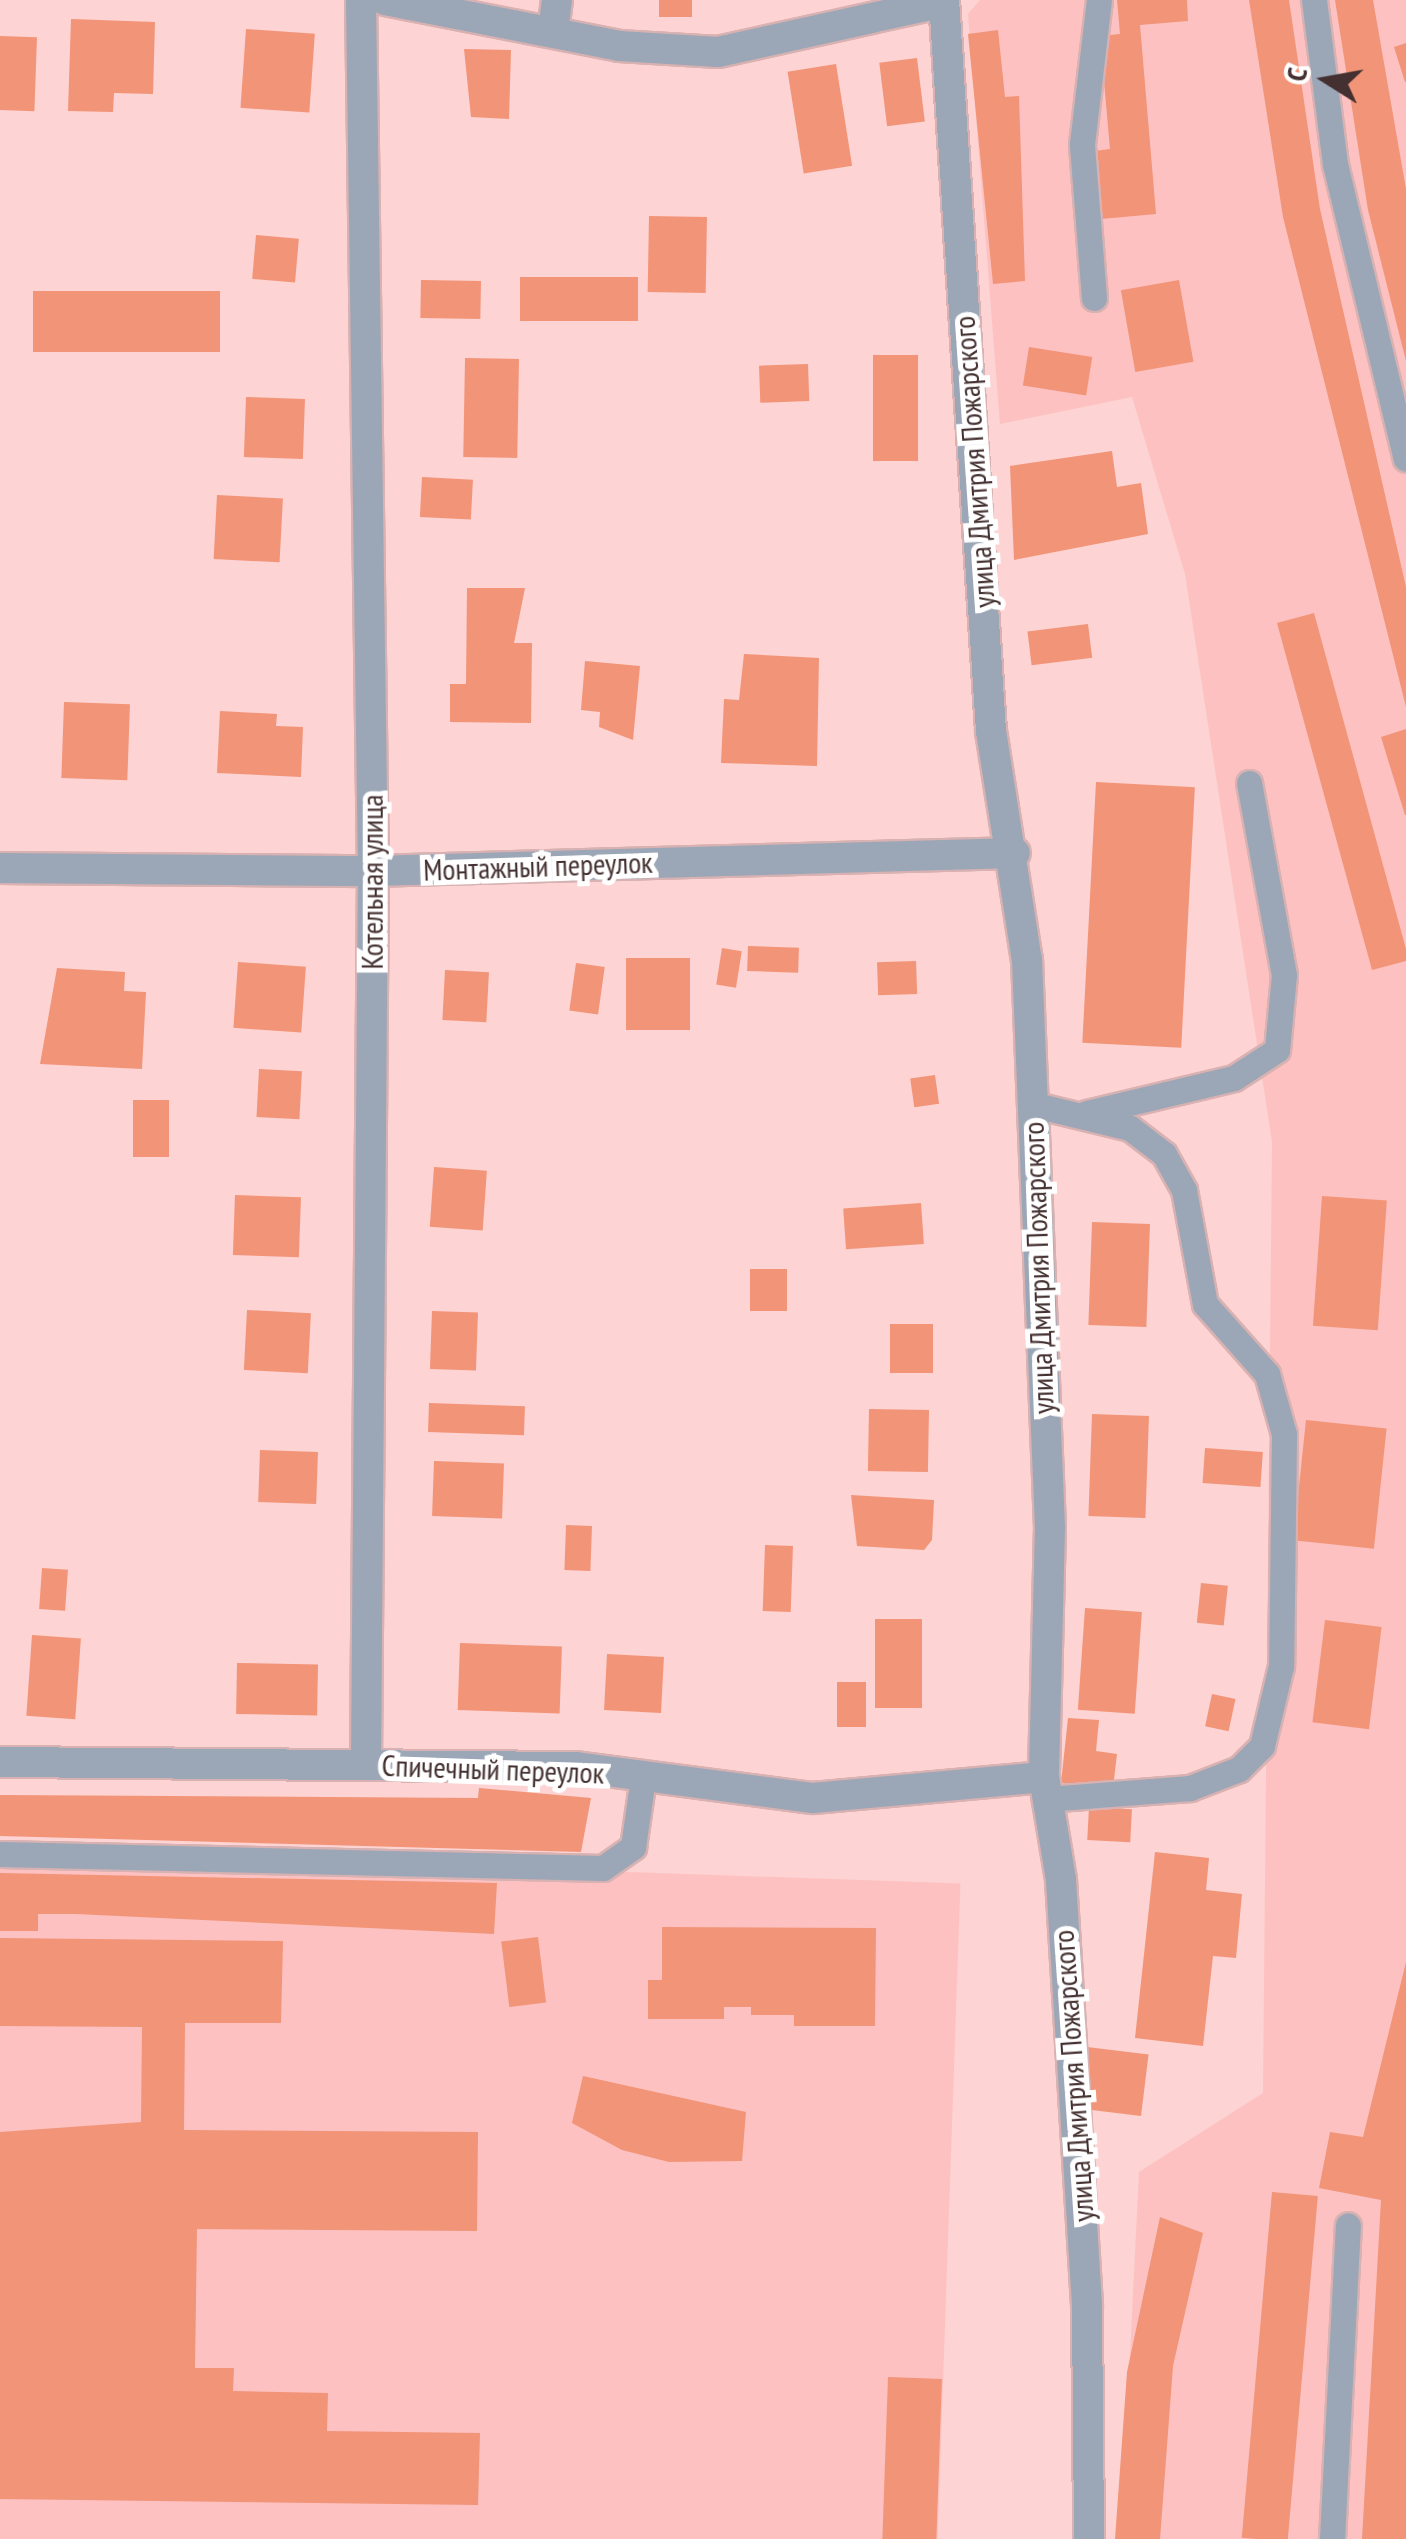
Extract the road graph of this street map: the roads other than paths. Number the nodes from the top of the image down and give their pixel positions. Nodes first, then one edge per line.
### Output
1 (361, 0) edge
2 (384, 0) edge
3 (557, 0) edge
4 (1099, 0) edge
5 (1314, 0) edge
6 (945, 1) edge
7 (553, 32) junction
8 (1094, 298) dead end
9 (1406, 459) edge
10 (1248, 783) dead end
11 (1015, 853) junction
12 (0, 868) edge
13 (373, 871) junction
14 (1032, 1104) junction
15 (1086, 1113) junction
16 (0, 1762) edge
17 (366, 1764) junction
18 (642, 1778) junction
19 (1046, 1788) junction
20 (0, 1854) edge
21 (1348, 2225) dead end
22 (1089, 2539) edge
23 (1332, 2539) edge

1 - 13 street, Котельная улица
2 - 7 street
3 - 7 street
4 - 8 lane
5 - 9 lane
6 - 7 street
6 - 11 street, улица Дмитрия Пожарского
10 - 15 lane
11 - 13 street, Монтажный переулок
11 - 14 street, улица Дмитрия Пожарского
12 - 13 street, Монтажный переулок
13 - 17 street, Котельная улица
14 - 15 lane
14 - 19 street, улица Дмитрия Пожарского
15 - 19 lane
16 - 17 street, Спичечный переулок
17 - 18 street, Спичечный переулок
18 - 19 street, Спичечный переулок
18 - 20 lane
19 - 22 street, улица Дмитрия Пожарского
21 - 23 lane

